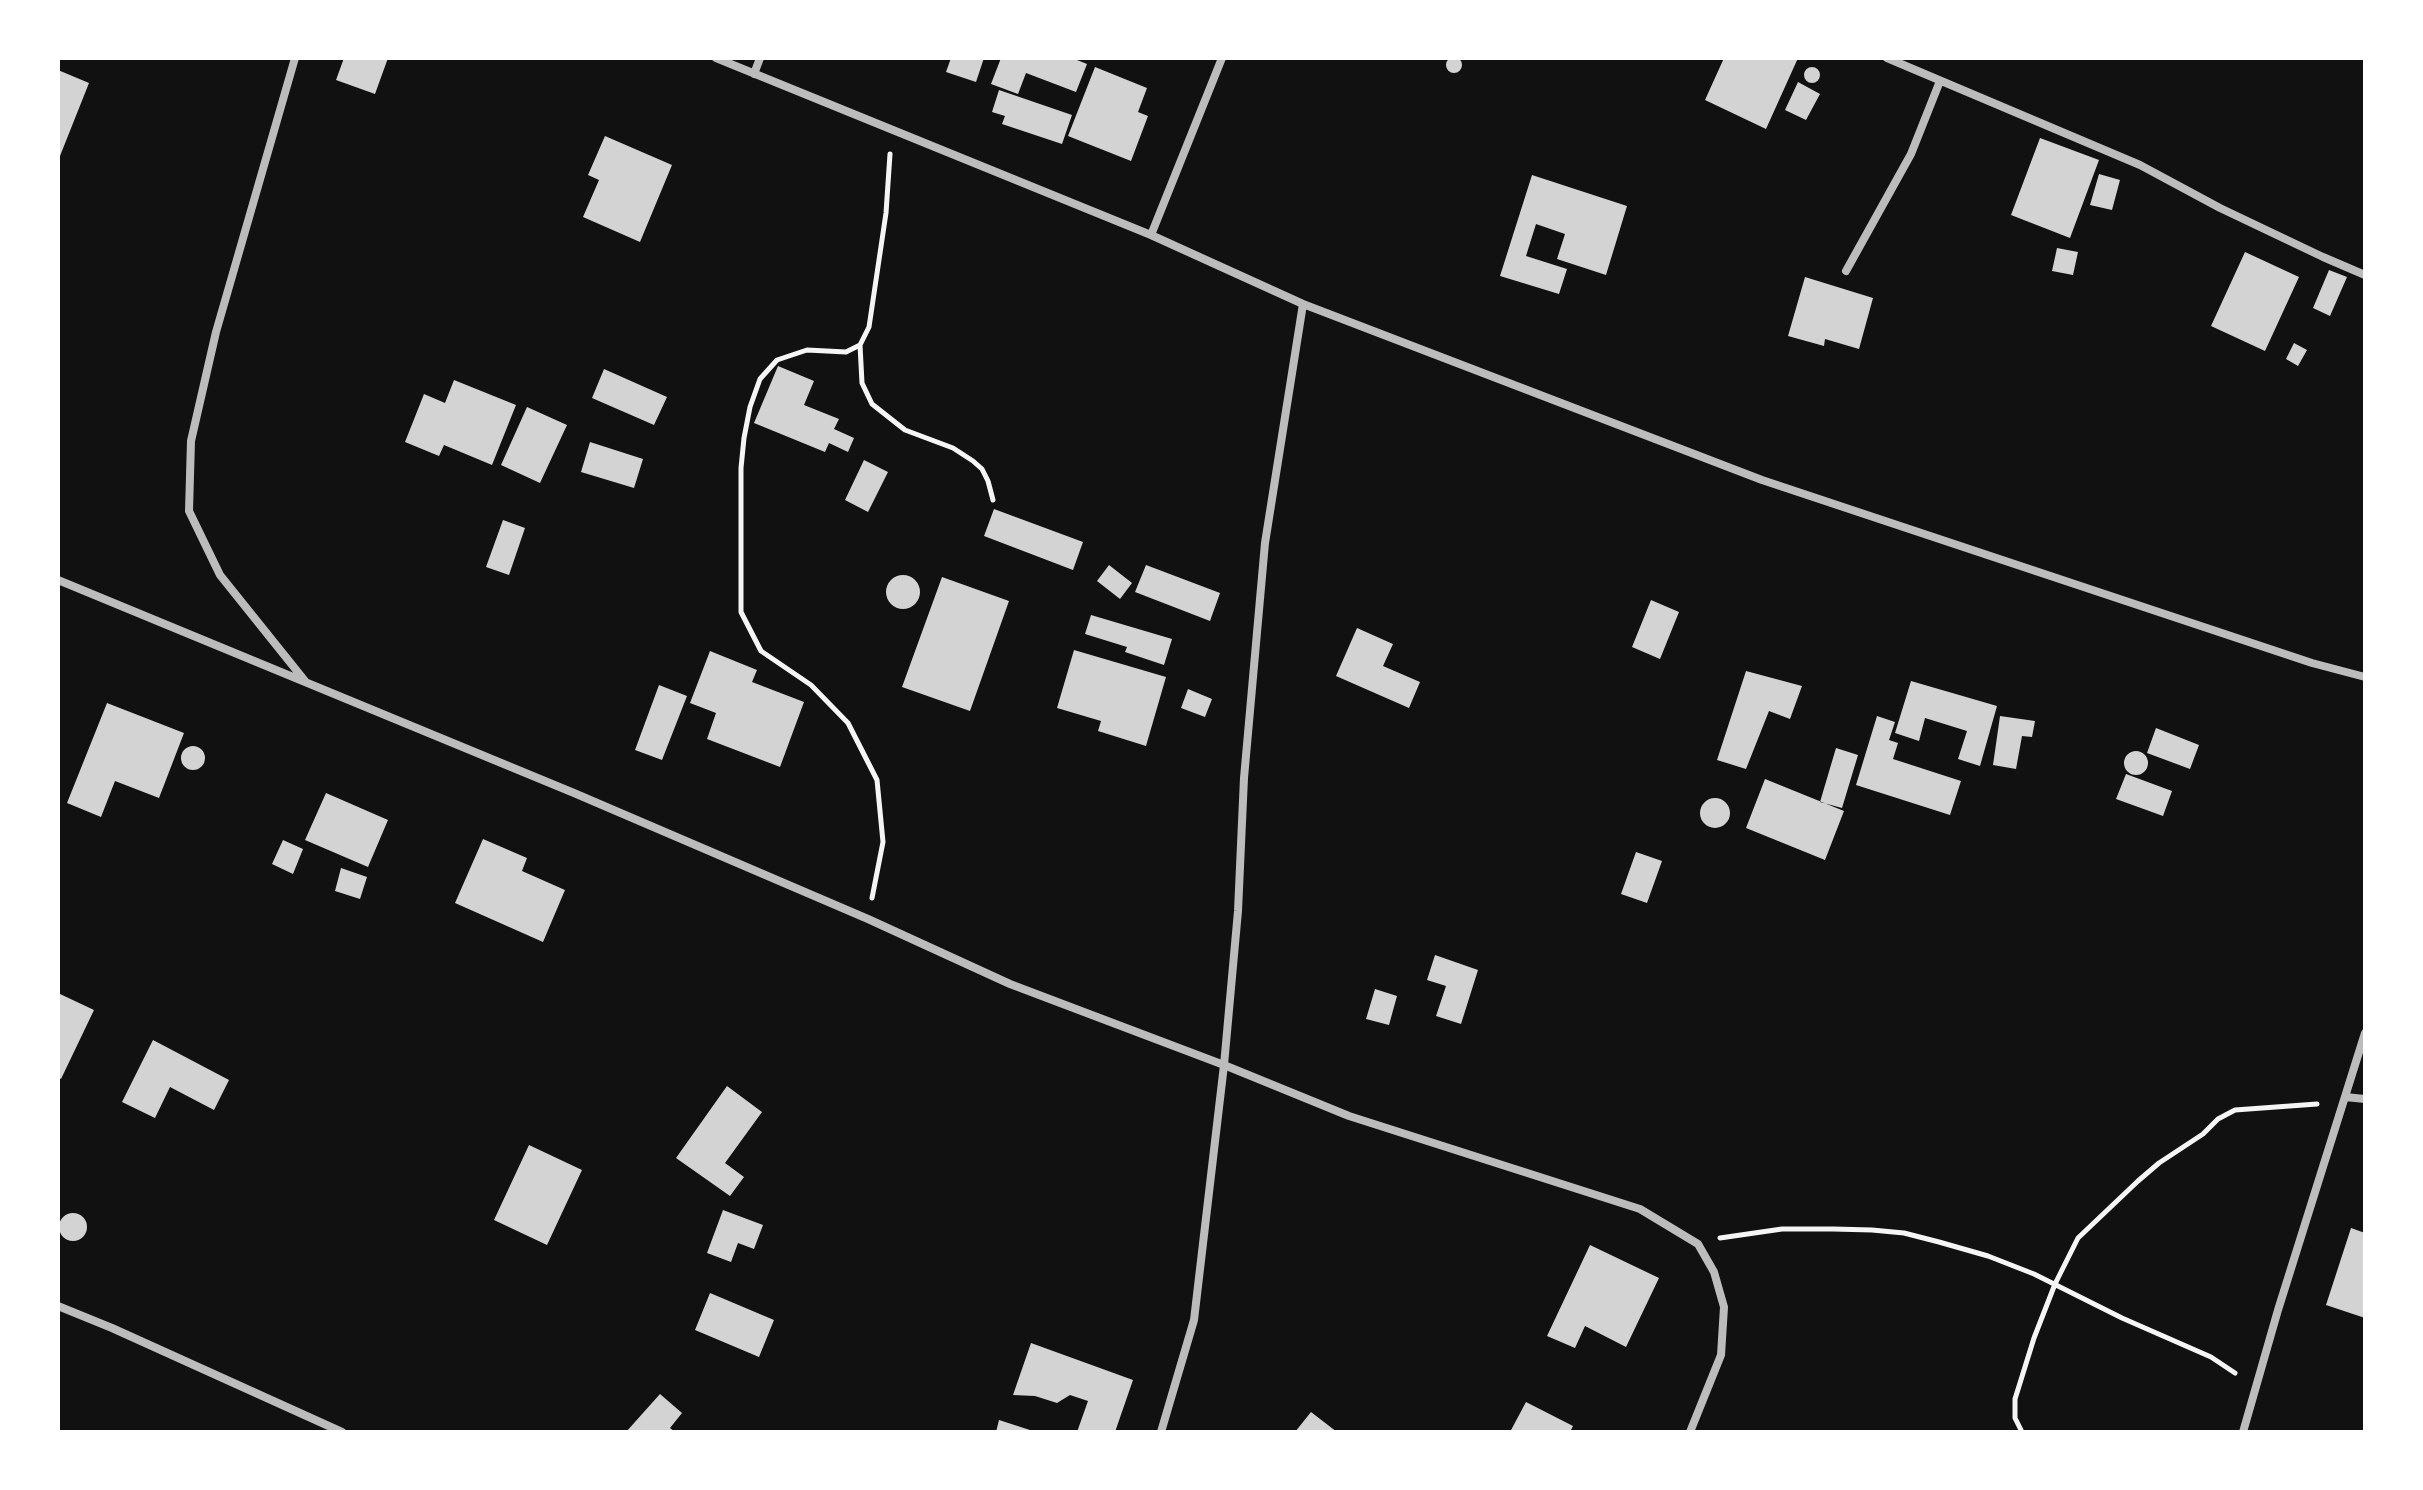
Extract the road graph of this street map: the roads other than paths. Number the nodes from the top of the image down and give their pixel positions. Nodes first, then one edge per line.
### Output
1 (295, 58) edge
2 (716, 58) edge
3 (760, 58) edge
4 (1222, 58) edge
5 (1887, 58) edge
6 (754, 74) junction
7 (1940, 81) junction
8 (1151, 235) junction
9 (1846, 271) dead end
10 (2365, 275) edge
11 (1303, 304) junction
12 (58, 580) edge
13 (2365, 677) edge
14 (306, 682) junction
15 (2365, 1033) edge
16 (1224, 1065) junction
17 (2345, 1097) junction
18 (2365, 1099) edge
19 (58, 1306) edge
20 (342, 1432) edge
21 (1161, 1432) edge
22 (1690, 1432) edge
23 (2243, 1432) edge

1 - 14 street
2 - 6 street
3 - 6 street
4 - 8 street
5 - 7 street
6 - 8 street
7 - 9 street
7 - 10 street
8 - 11 street
11 - 13 street
11 - 16 street
12 - 14 street
14 - 16 street
15 - 17 street
16 - 21 street
16 - 22 street
17 - 18 street
17 - 23 street
19 - 20 street

